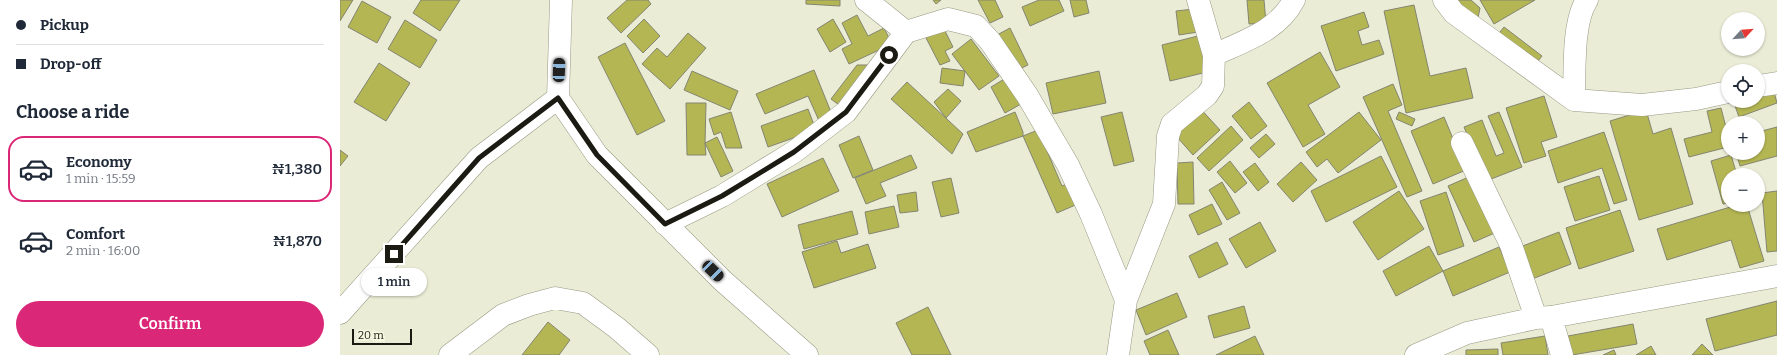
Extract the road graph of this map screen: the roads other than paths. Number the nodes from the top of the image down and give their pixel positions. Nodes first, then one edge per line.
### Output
1 (561, 0) edge
2 (866, 0) edge
3 (1198, 0) edge
4 (1294, 0) edge
5 (1444, 0) edge
6 (1587, 0) edge
7 (906, 32) junction
8 (1214, 55) junction
9 (1777, 82) edge
10 (1765, 85) edge
11 (1721, 94) edge
12 (558, 98) junction
13 (1574, 100) junction
14 (1462, 143) dead end
15 (665, 224) junction
16 (1777, 276) edge
17 (1126, 300) junction
18 (340, 314) edge
19 (1544, 317) junction
20 (450, 355) edge
21 (648, 355) edge
22 (807, 355) edge
23 (1118, 355) edge
24 (1416, 355) edge
25 (1562, 355) edge

1 - 12 street
2 - 7 street
3 - 8 street
4 - 8 street
5 - 13 street
6 - 13 street
7 - 15 street
7 - 17 street
8 - 17 street
9 - 10 street
11 - 13 street
12 - 15 street
12 - 18 street
14 - 19 street
15 - 22 street
16 - 19 street
17 - 23 street
19 - 24 street
19 - 25 street
20 - 21 street

